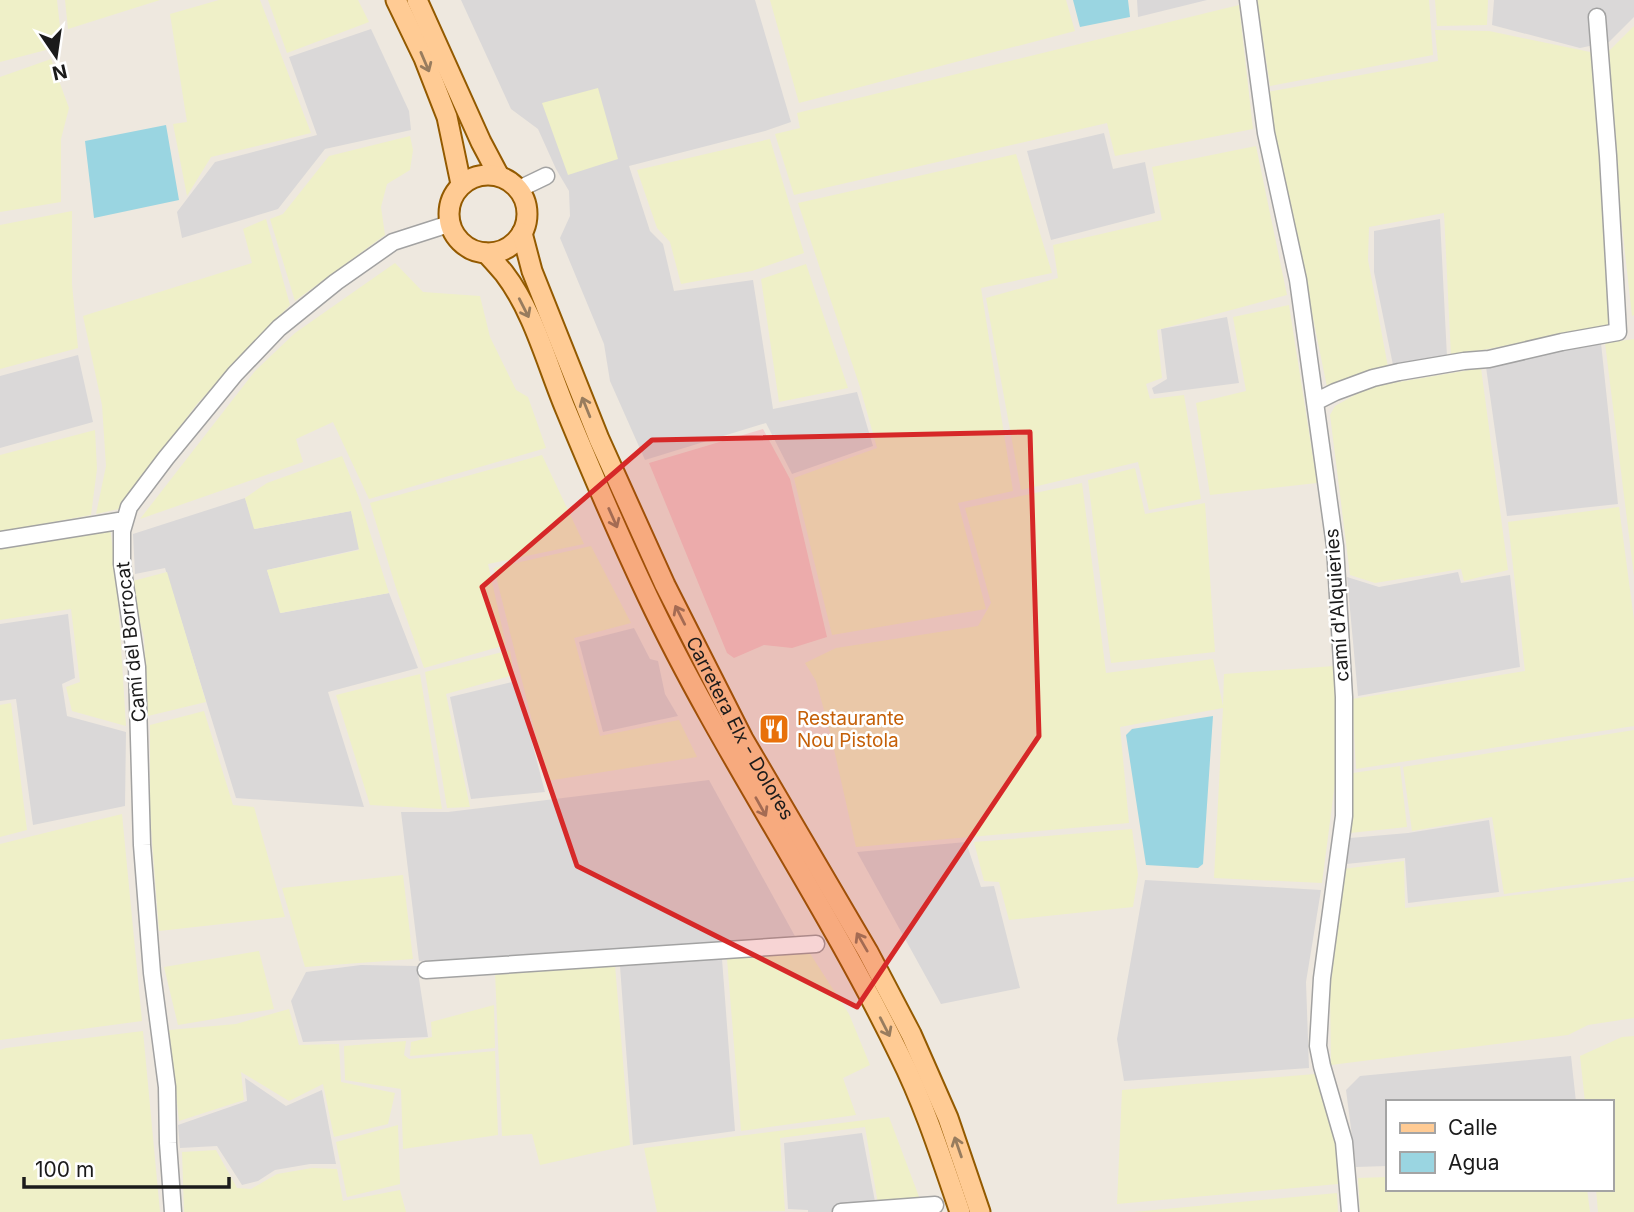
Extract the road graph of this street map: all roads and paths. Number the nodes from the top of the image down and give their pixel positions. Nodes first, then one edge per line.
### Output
1 (396, 0) edge
2 (418, 0) edge
3 (1248, 0) edge
4 (1597, 17) dead end
5 (499, 176) junction
6 (547, 176) dead end
7 (461, 184) junction
8 (519, 189) junction
9 (449, 224) junction
10 (522, 233) junction
11 (486, 253) junction
12 (1626, 331) edge
13 (1315, 402) junction
14 (125, 520) junction
15 (0, 540) edge
16 (816, 944) dead end
17 (426, 970) dead end
18 (935, 1205) dead end
19 (173, 1212) edge
20 (841, 1212) edge
21 (960, 1212) edge
22 (980, 1212) edge
23 (1350, 1212) edge

1 -> 7 main road
2 - 5 main road
3 - 13 street, camí d'Alquieries
4 - 12 street
5 - 7 main road
5 - 8 main road
6 - 8 street
7 - 9 main road
8 - 10 main road
9 - 11 main road
9 - 14 street, Camí del Borrocat
10 - 11 main road
22 -> 10 main road, Carretera Elx - Dolores
11 -> 21 main road, Carretera Elx - Dolores
12 - 13 street
13 - 23 street, camí d'Alquieries
14 - 15 street
14 - 19 street, Camí del Borrocat
16 - 17 street
18 - 20 street

